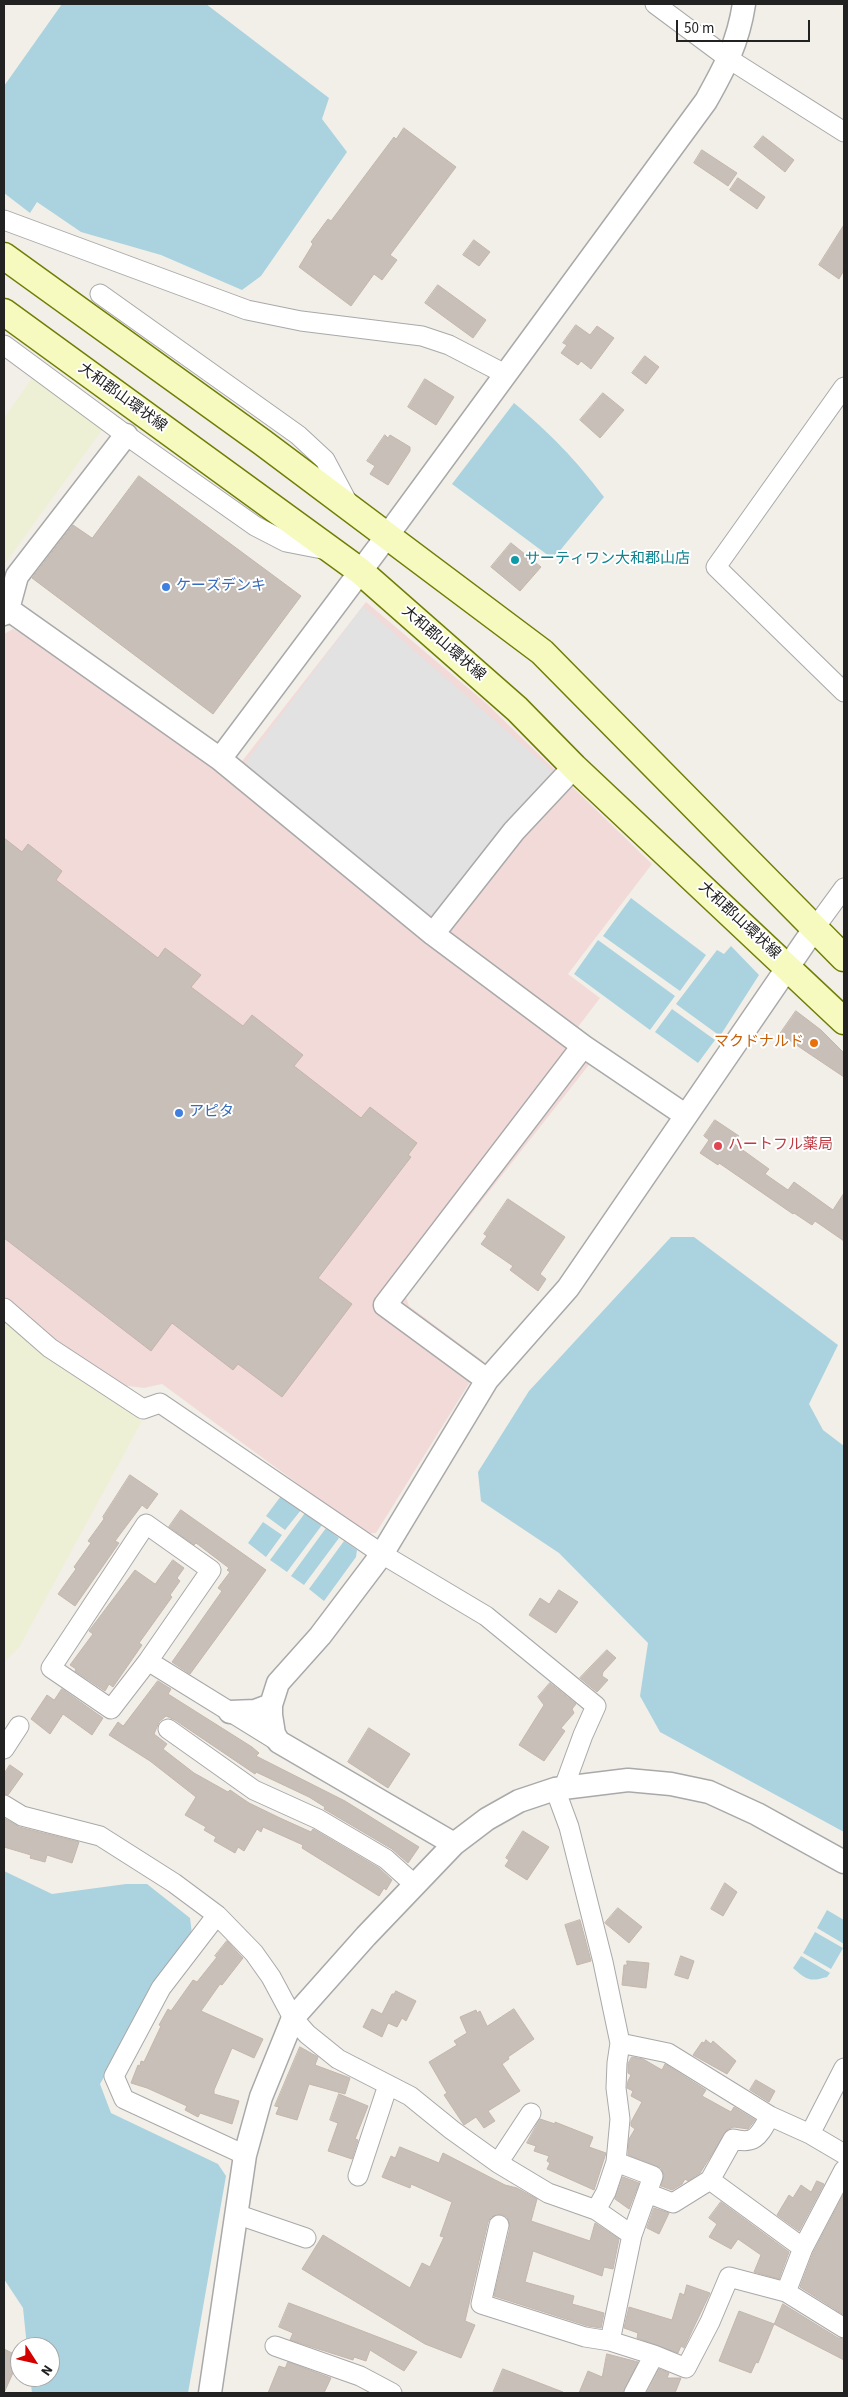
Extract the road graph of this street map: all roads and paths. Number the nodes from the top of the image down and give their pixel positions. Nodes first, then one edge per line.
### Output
1 (655, 4) edge
2 (744, 4) edge
3 (729, 59) junction
4 (844, 132) edge
5 (4, 220) edge
6 (4, 256) edge
7 (100, 294) dead end
8 (4, 312) edge
9 (4, 345) edge
10 (505, 374) junction
11 (844, 387) edge
12 (126, 435) junction
13 (351, 509) junction
14 (387, 536) junction
15 (333, 552) junction
16 (360, 571) junction
17 (6, 612) edge
18 (844, 692) edge
19 (220, 759) junction
20 (574, 767) junction
21 (844, 888) edge
22 (814, 929) junction
23 (433, 934) junction
24 (844, 958) edge
25 (788, 967) junction
26 (844, 1021) edge
27 (583, 1046) junction
28 (685, 1115) junction
29 (4, 1308) edge
30 (487, 1380) junction
31 (382, 1554) junction
32 (148, 1662) junction
33 (271, 1705) junction
34 (230, 1712) junction
35 (19, 1726) dead end
36 (168, 1729) dead end
37 (279, 1742) junction
38 (4, 1749) edge
39 (560, 1788) junction
40 (4, 1805) edge
41 (454, 1844) junction
42 (844, 1862) edge
43 (415, 1885) junction
44 (217, 1915) junction
45 (293, 2018) junction
46 (620, 2043) junction
47 (844, 2068) edge
48 (388, 2085) junction
49 (532, 2113) dead end
50 (770, 2116) junction
51 (810, 2134) junction
52 (844, 2154) edge
53 (245, 2155) junction
54 (616, 2162) junction
55 (498, 2164) junction
56 (844, 2170) edge
57 (358, 2176) dead end
58 (710, 2180) junction
59 (647, 2193) junction
60 (596, 2210) junction
61 (236, 2214) junction
62 (499, 2225) dead end
63 (632, 2235) junction
64 (306, 2238) dead end
65 (803, 2248) junction
66 (786, 2292) junction
67 (844, 2328) edge
68 (610, 2342) junction
69 (275, 2346) dead end
70 (654, 2355) junction
71 (210, 2393) edge
72 (392, 2393) edge
73 (634, 2393) edge

1 - 3 street
2 - 3 street
3 - 4 street
3 - 10 street
5 - 10 street
6 - 13 main road
7 - 13 street
8 - 15 main road, 大和郡山環状線
9 - 12 street
10 - 14 street
11 - 18 street
12 - 15 street
12 - 17 street
13 - 14 main road
14 - 16 street
14 - 22 main road
15 - 16 main road, 大和郡山環状線
16 - 19 street
16 - 20 main road, 大和郡山環状線
17 - 19 street
19 - 23 street
20 - 23 street
20 - 25 main road, 大和郡山環状線
21 - 22 street
22 - 24 main road
22 - 25 street
23 - 27 street
25 - 26 main road, 大和郡山環状線
25 - 28 street
27 - 28 street
27 - 30 street
28 - 30 street
29 - 31 street
30 - 31 street
31 - 33 street
31 - 39 street
32 - 32 street
32 - 34 street
33 - 34 street
33 - 37 street
34 - 37 street
35 - 38 street
36 - 43 street
37 - 41 street
39 - 41 street
39 - 42 street
39 - 46 street
40 - 44 street
41 - 43 street
43 - 45 street
44 - 45 street
44 - 53 street
45 - 48 street
45 - 53 street
46 - 50 street
46 - 54 street
47 - 51 street
48 - 55 street
48 - 57 street
49 - 55 street
50 - 51 street
50 - 58 street
51 - 52 street
53 - 61 street
54 - 59 street
54 - 60 street
55 - 60 street
56 - 65 street
58 - 59 street
58 - 65 street
59 - 63 street
60 - 63 street
61 - 64 street
61 - 71 street
62 - 68 street
63 - 68 street
65 - 66 street
66 - 67 street
66 - 70 street
68 - 70 street
69 - 72 street
70 - 73 street

